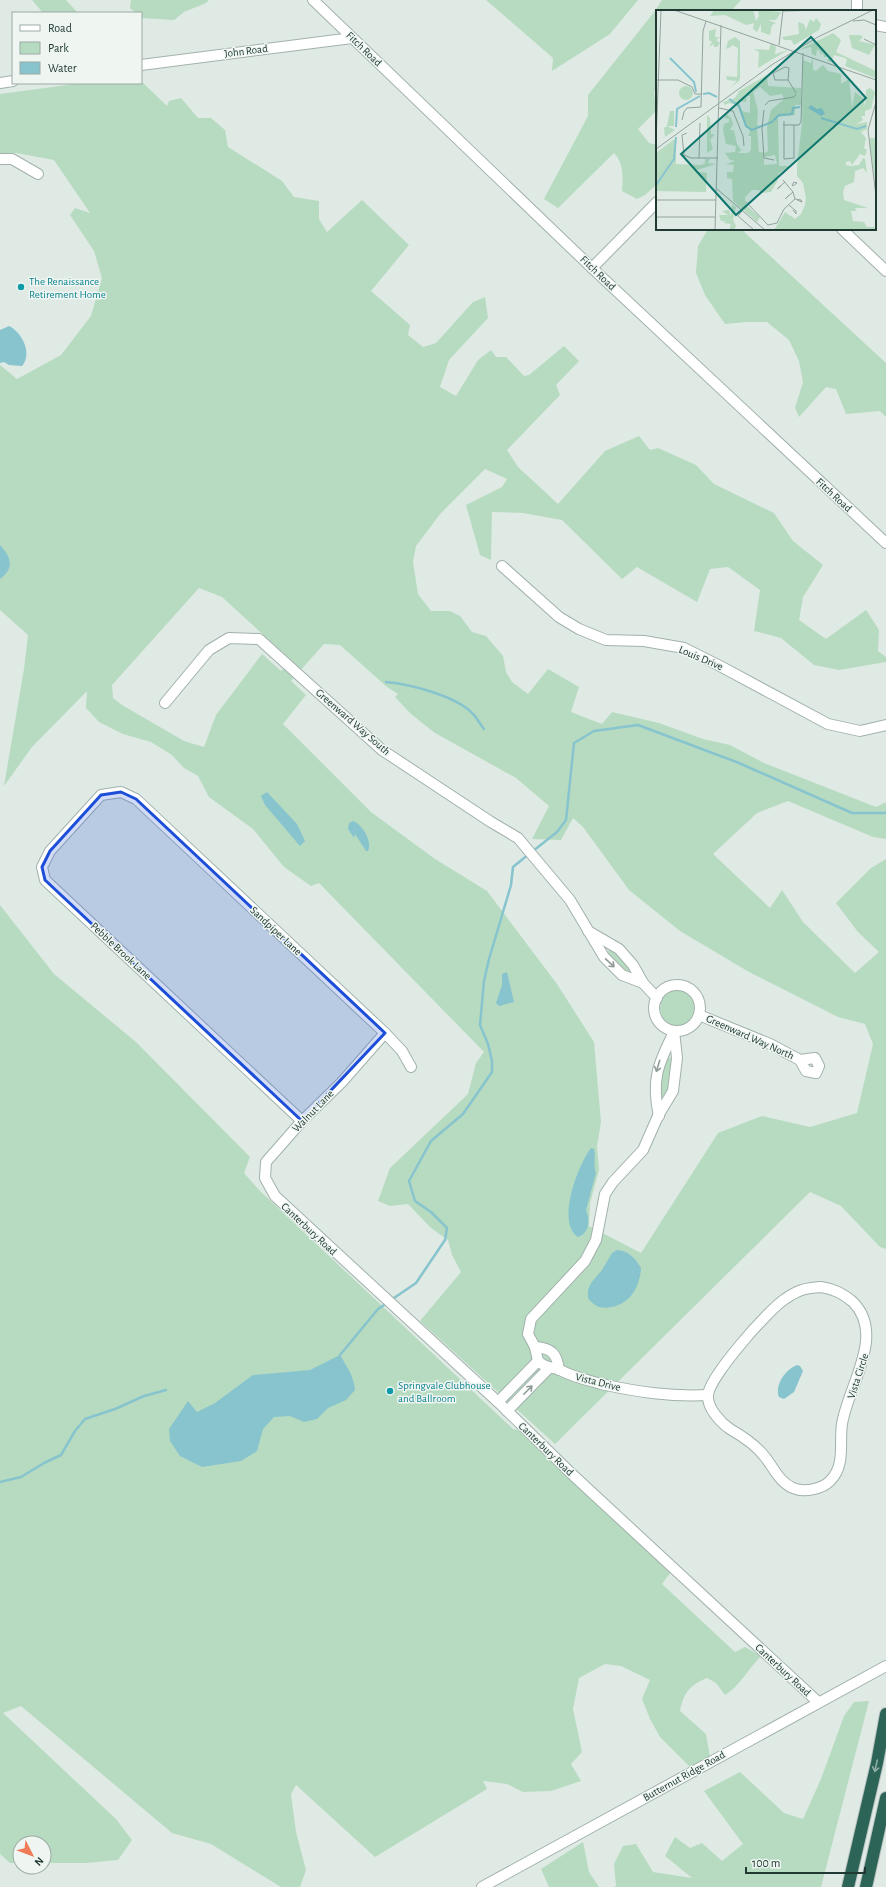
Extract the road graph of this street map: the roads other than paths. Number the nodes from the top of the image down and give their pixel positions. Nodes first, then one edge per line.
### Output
1 (314, 0) edge
2 (856, 0) edge
3 (857, 10) edge
4 (876, 25) edge
5 (886, 27) edge
6 (352, 38) junction
7 (142, 65) edge
8 (12, 81) edge
9 (0, 83) edge
10 (0, 159) edge
11 (38, 174) dead end
12 (656, 203) edge
13 (843, 230) edge
14 (592, 268) junction
15 (886, 271) edge
16 (886, 543) edge
17 (502, 566) dead end
18 (165, 703) dead end
19 (886, 725) edge
20 (136, 799) joint
21 (588, 931) junction
22 (643, 983) junction
23 (656, 998) junction
24 (699, 1014) junction
25 (674, 1031) junction
26 (385, 1033) junction
27 (800, 1060) dead end
28 (411, 1067) dead end
29 (659, 1116) junction
30 (302, 1121) junction
31 (275, 1196) joint
32 (535, 1347) junction
33 (538, 1361) junction
34 (548, 1368) junction
35 (559, 1370) junction
36 (708, 1395) junction
37 (498, 1402) junction
38 (507, 1411) junction
39 (886, 1666) edge
40 (818, 1702) junction
41 (886, 1714) edge
42 (886, 1798) edge
43 (482, 1887) edge
44 (848, 1887) edge
45 (866, 1887) edge

1 - 6 street, Fitch Road
2 - 3 street
4 - 5 street
6 - 7 street, John Road
6 - 14 street, Fitch Road
8 - 9 street
10 - 11 street
12 - 14 street
13 - 15 street
14 - 16 street, Fitch Road
17 - 19 street, Louis Drive
18 - 21 street, Greenward Way South
20 - 26 street, Sandpiper Lane
20 - 30 street, Pebble Brook Lane
21 - 22 street, Greenward Way South
21 -> 22 street, Greenward Way South
22 - 23 street, Greenward Way South
23 - 24 street, Greenward Way North
23 - 25 street
24 - 25 street, Greenward Way North
24 - 27 street, Greenward Way North
25 - 29 street
25 -> 29 street
26 - 28 street, Sandpiper Lane
26 - 30 street, Walnut Lane
29 - 32 street
30 - 31 street, Walnut Lane
31 - 37 street, Canterbury Road
32 - 33 street
32 - 35 street
33 - 34 street
33 - 37 street
34 - 35 street, Vista Drive
38 -> 34 street
35 - 36 street, Vista Drive
36 - 36 street, Vista Circle
37 - 38 street, Canterbury Road
38 - 40 street, Canterbury Road
39 - 40 street, Butternut Ridge Road
40 - 43 street, Butternut Ridge Road
41 -> 44 highway
42 - 45 highway

